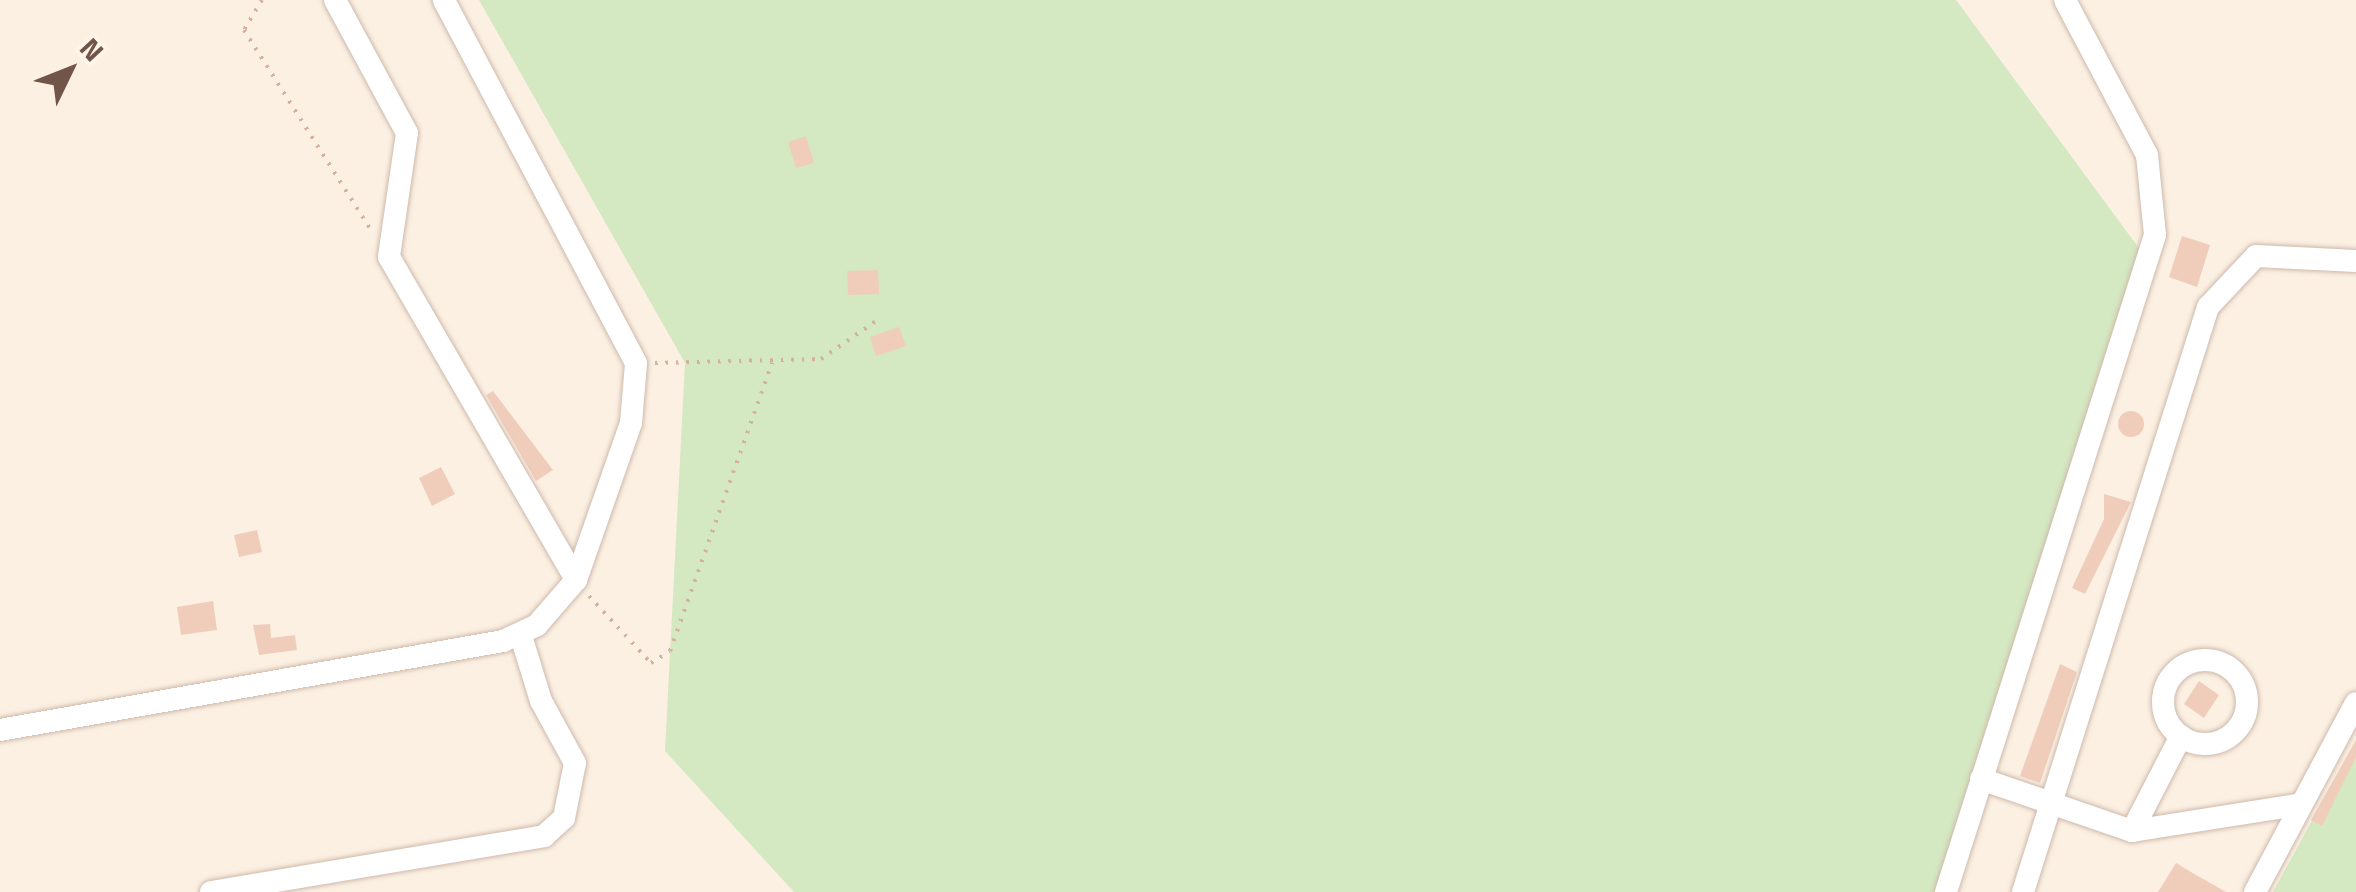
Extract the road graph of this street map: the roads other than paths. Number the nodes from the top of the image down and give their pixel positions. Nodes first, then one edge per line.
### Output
1 (335, 0) edge
2 (444, 0) edge
3 (2065, 0) edge
4 (2356, 261) edge
5 (576, 580) junction
6 (520, 636) junction
7 (2356, 703) edge
8 (0, 730) edge
9 (2181, 736) dead end
10 (1981, 779) junction
11 (2296, 805) junction
12 (2053, 808) junction
13 (2132, 831) junction
14 (211, 892) edge
15 (1946, 892) edge
16 (2023, 892) edge
17 (2254, 892) edge

1 - 5 street
2 - 5 street
3 - 10 street
4 - 12 street
5 - 6 street
6 - 8 street
6 - 14 street
7 - 11 street
9 - 13 street
10 - 12 street
10 - 15 street
11 - 13 street
11 - 17 street
12 - 13 street
12 - 16 street

